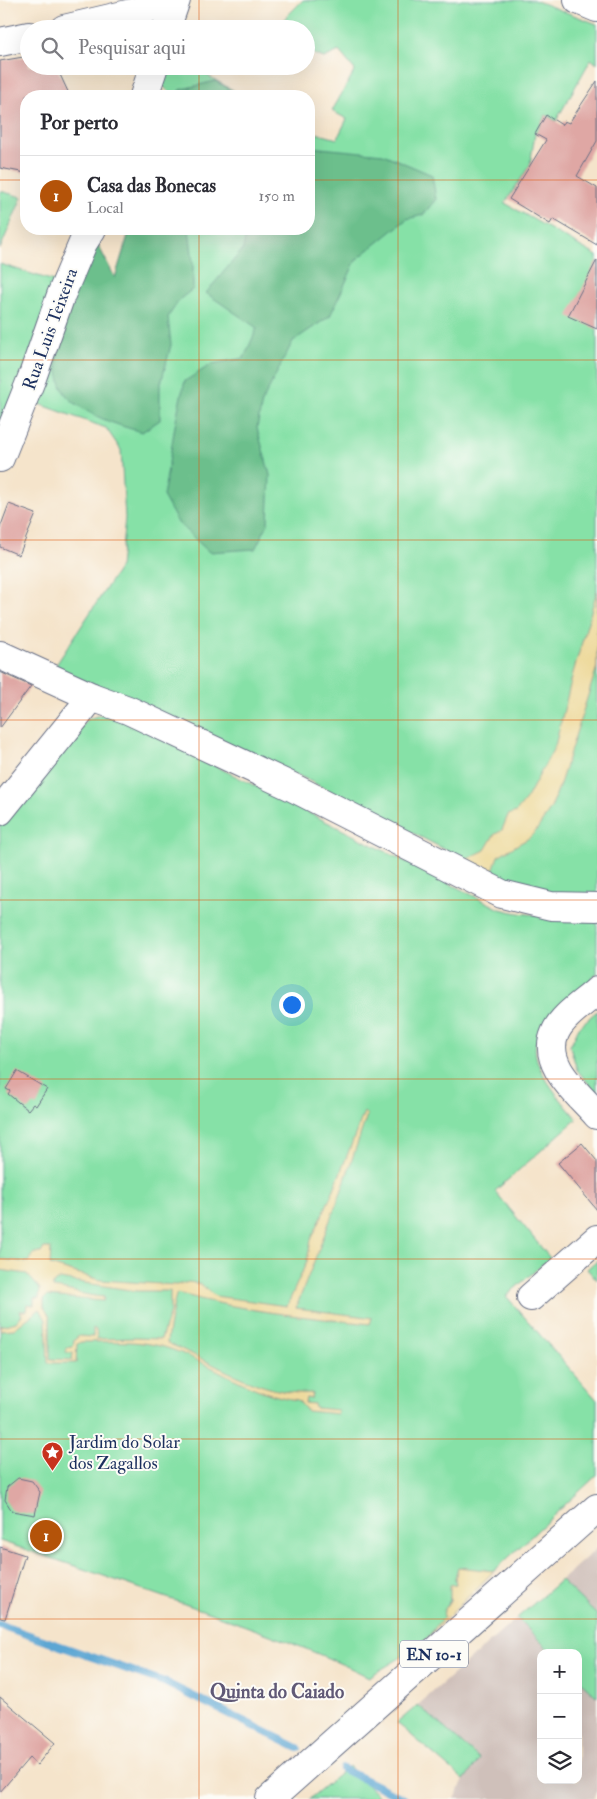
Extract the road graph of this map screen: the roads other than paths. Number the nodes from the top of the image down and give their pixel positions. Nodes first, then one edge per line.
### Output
1 (161, 0) edge
2 (176, 0) edge
3 (578, 0) edge
4 (597, 8) edge
5 (103, 20) edge
6 (169, 20) edge
7 (20, 38) edge
8 (0, 42) edge
9 (151, 75) edge
10 (146, 90) edge
11 (88, 235) edge
12 (0, 458) edge
13 (0, 655) edge
14 (92, 696) junction
15 (0, 811) edge
16 (597, 907) edge
17 (597, 992) edge
18 (597, 1115) edge
19 (597, 1238) edge
20 (530, 1297) dead end
21 (597, 1508) edge
22 (270, 1799) edge

1 - 5 street
2 - 6 street
3 - 4 street
7 - 8 street
9 - 10 street
11 - 12 street, Rua Luis Teixeira
13 - 14 street
14 - 15 street
14 - 16 street
17 - 18 street
19 - 20 street
21 - 22 street, EN 10-1

